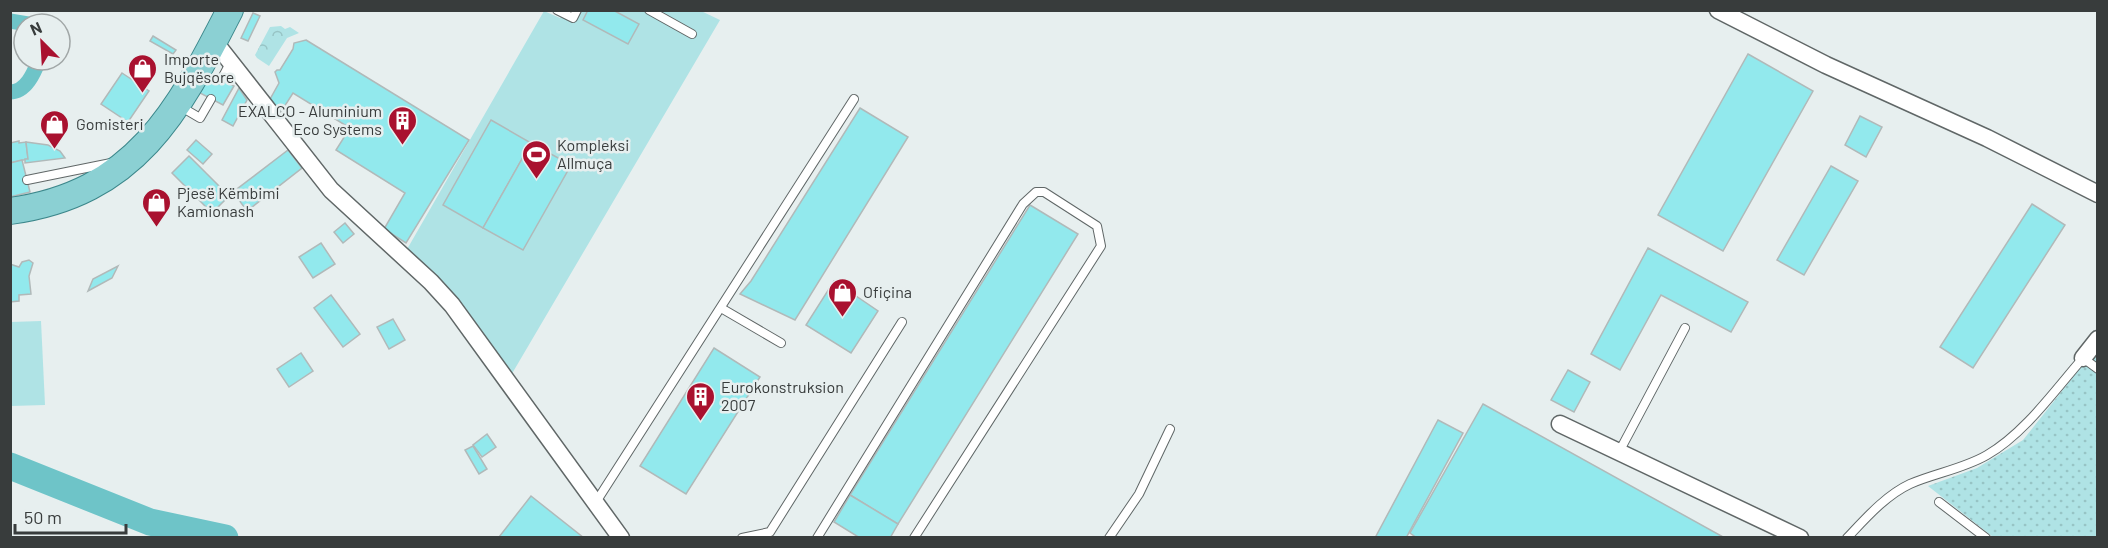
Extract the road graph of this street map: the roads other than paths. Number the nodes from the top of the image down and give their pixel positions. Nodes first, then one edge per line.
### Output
1 (557, 10) edge
2 (578, 10) edge
3 (649, 10) edge
4 (228, 12) edge
5 (1729, 13) edge
6 (692, 34) dead end
7 (214, 41) junction
8 (230, 63) junction
9 (221, 80) dead end
10 (211, 99) dead end
11 (854, 99) dead end
12 (178, 105) junction
13 (133, 158) junction
14 (27, 180) dead end
15 (2097, 194) edge
16 (10, 211) edge
17 (721, 308) junction
18 (902, 322) dead end
19 (1685, 328) dead end
20 (2097, 339) edge
21 (781, 343) dead end
22 (2083, 358) junction
23 (2097, 369) edge
24 (1560, 424) dead end
25 (1170, 429) dead end
26 (1619, 452) junction
27 (596, 502) junction
28 (1939, 502) dead end
29 (621, 537) edge
30 (742, 537) edge
31 (817, 537) edge
32 (914, 537) edge
33 (1109, 537) edge
34 (1800, 537) edge
35 (1848, 537) edge
36 (1986, 537) edge

1 - 2 lane
3 - 6 lane
4 - 7 main road
5 - 15 street
7 - 8 street
7 - 12 main road
8 - 9 lane
8 - 27 street
10 - 12 lane
11 - 17 lane
12 - 13 main road
13 - 14 lane
13 - 16 main road
17 - 21 lane
17 - 27 lane
18 - 30 lane
19 - 26 lane
20 - 22 street
22 - 23 lane
22 - 35 lane
24 - 26 street
25 - 33 lane
26 - 34 street
27 - 29 street
28 - 36 lane
31 - 32 lane

